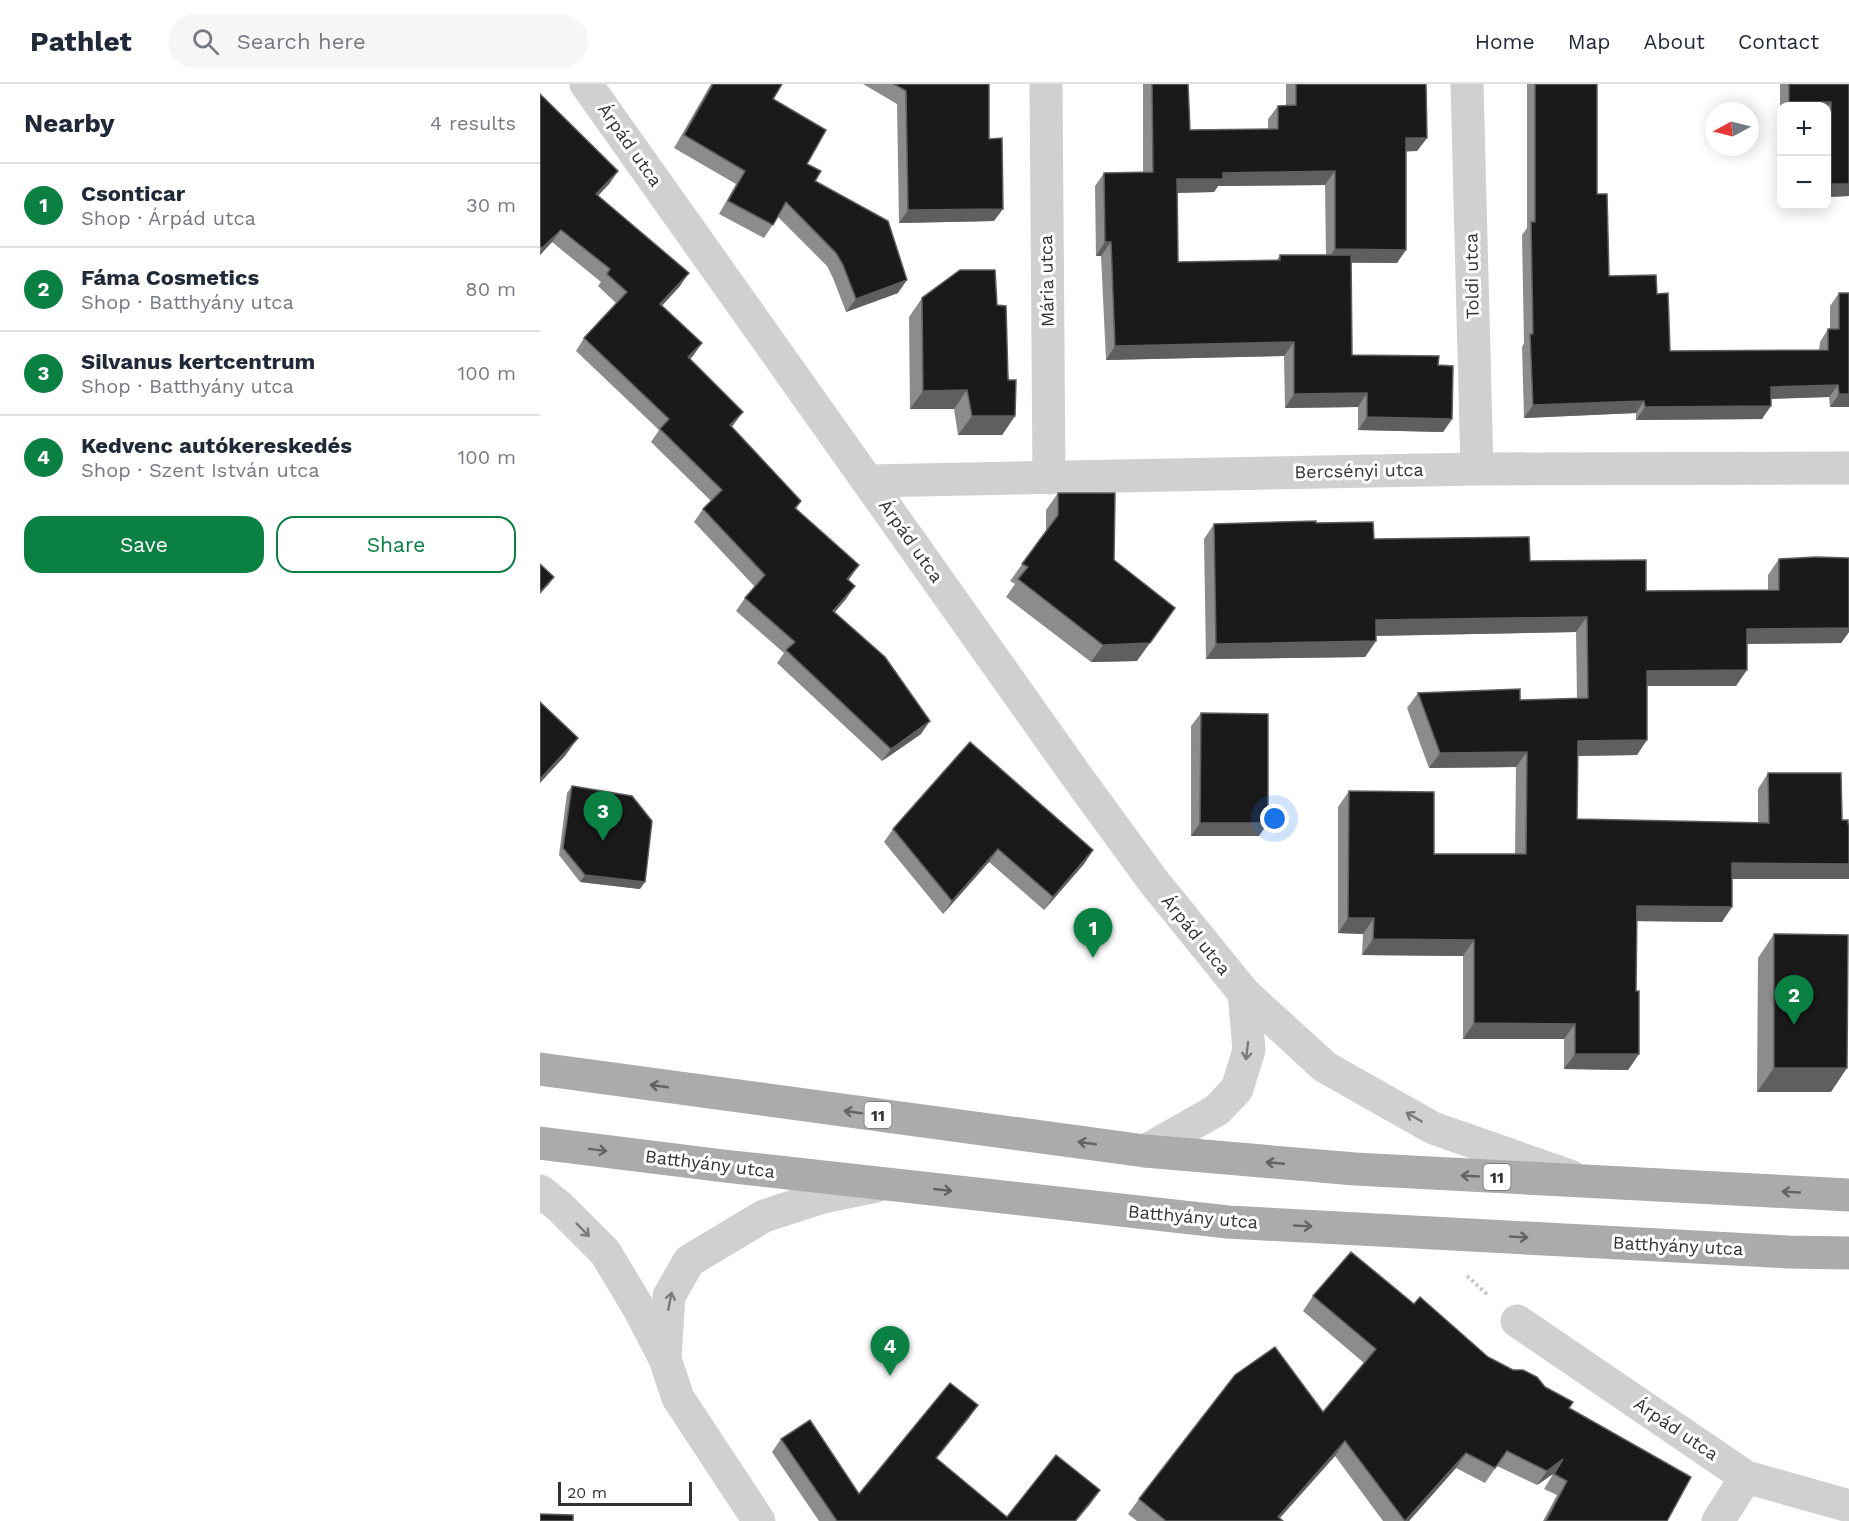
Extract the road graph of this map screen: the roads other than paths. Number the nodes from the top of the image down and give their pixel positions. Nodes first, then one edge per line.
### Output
1 (586, 84) edge
2 (1046, 84) edge
3 (1467, 84) edge
4 (1849, 468) edge
5 (1477, 469) junction
6 (1049, 478) junction
7 (869, 482) junction
8 (1244, 993) junction
9 (540, 1055) edge
10 (540, 1069) edge
11 (610, 1079) junction
12 (540, 1143) edge
13 (1145, 1151) junction
14 (1586, 1182) junction
15 (885, 1184) junction
16 (540, 1191) edge
17 (1849, 1195) edge
18 (1849, 1253) edge
19 (1517, 1321) dead end
20 (665, 1359) junction
21 (1746, 1477) junction
22 (1849, 1506) edge
23 (759, 1521) edge
24 (1718, 1521) edge

1 - 7 street, Árpád utca
2 - 6 street, Mária utca
3 - 5 street, Toldi utca
4 - 5 street, Bercsényi utca
5 - 6 street, Bercsényi utca
6 - 7 street, Bercsényi utca
7 - 8 street, Árpád utca
8 -> 13 street, Árpád utca
14 -> 8 street, Árpád utca
9 - 11 street
10 - 11 main road, 11
13 -> 11 main road, 11
12 -> 15 main road, Batthyány utca
14 -> 13 main road, 11
17 -> 14 main road, 11
15 -> 18 main road, Batthyány utca
20 -> 15 street
16 -> 20 street
19 - 21 street, Árpád utca
20 - 23 street
21 - 22 street, Árpád utca
21 - 24 street

